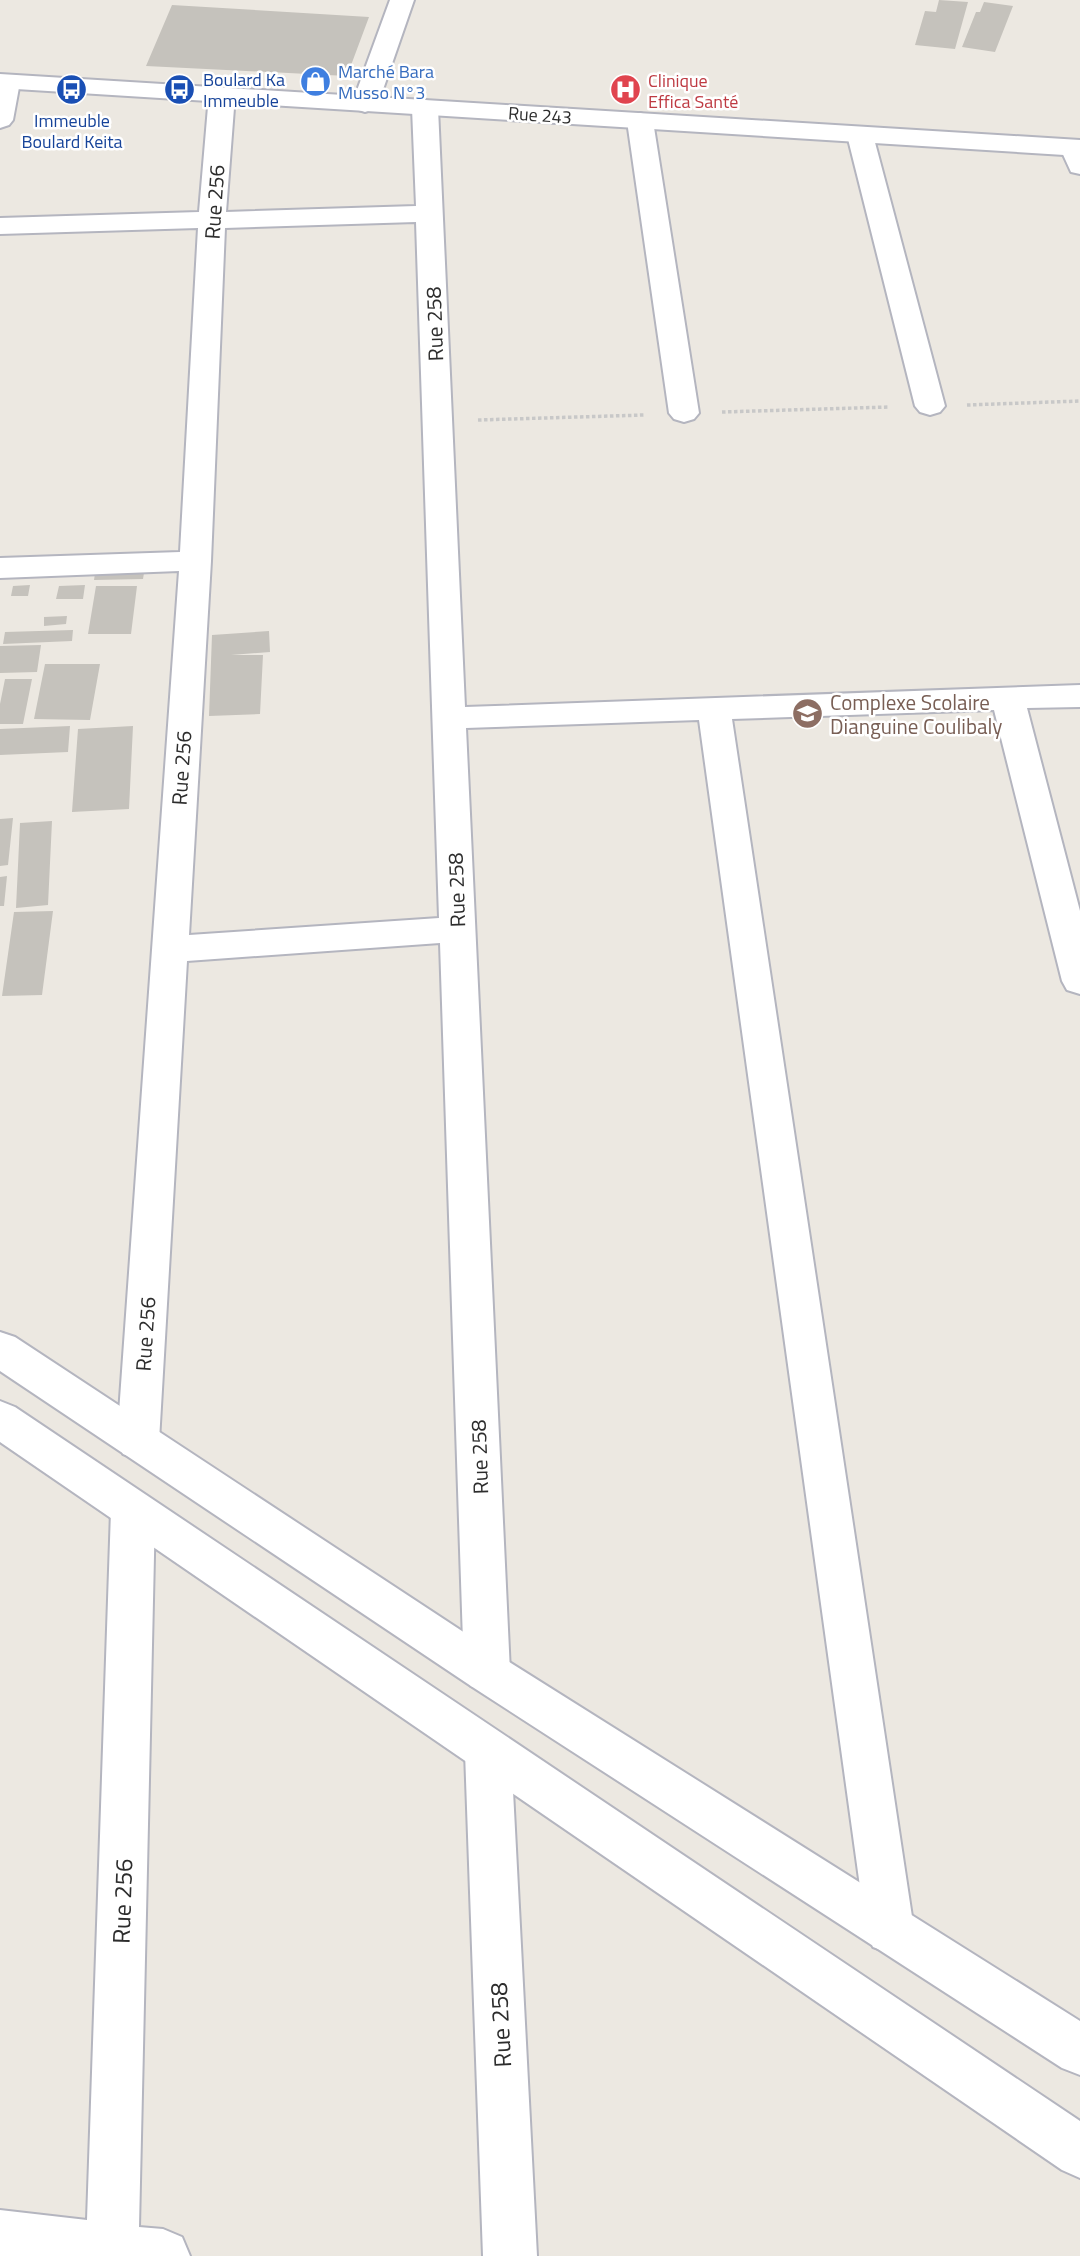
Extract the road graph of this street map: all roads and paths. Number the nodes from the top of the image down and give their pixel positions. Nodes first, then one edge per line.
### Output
1 (402, 0) edge
2 (4, 81) edge
3 (222, 95) junction
4 (365, 104) junction
5 (425, 108) junction
6 (0, 120) edge
7 (640, 121) junction
8 (860, 135) junction
9 (1078, 154) edge
10 (429, 214) junction
11 (212, 220) junction
12 (0, 226) edge
13 (1080, 401) edge
14 (930, 406) junction
15 (684, 414) junction
16 (438, 421) junction
17 (195, 561) junction
18 (0, 568) edge
19 (1080, 696) edge
20 (1008, 699) junction
21 (714, 709) junction
22 (450, 718) junction
23 (457, 929) junction
24 (170, 949) junction
25 (1080, 981) edge
26 (0, 1349) edge
27 (0, 1419) edge
28 (138, 1441) junction
29 (133, 1511) junction
30 (487, 1672) junction
31 (488, 1752) junction
32 (890, 1930) junction
33 (1080, 2050) edge
34 (1080, 2152) edge
35 (0, 2236) edge
36 (112, 2250) junction
37 (163, 2256) edge
38 (510, 2256) edge

1 - 4 street
2 - 3 street, Rue 243
2 - 6 street
3 - 4 street, Rue 243
3 - 11 street, Rue 256
4 - 5 street, Rue 243
5 - 7 street, Rue 243
5 - 10 street, Rue 258
7 - 8 street, Rue 243
7 - 15 street
8 - 9 street, Rue 243
8 - 14 street
10 - 11 street
10 - 16 street, Rue 258
11 - 12 street
11 - 17 street, Rue 256
13 - 14 path
14 - 15 path
15 - 16 path
16 - 22 street, Rue 258
17 - 18 street
17 - 24 street, Rue 256
19 - 20 street
20 - 21 street
20 - 25 street
21 - 22 street
21 - 32 street
22 - 23 street, Rue 258
23 - 24 street
23 - 30 street, Rue 258
24 - 28 street, Rue 256
26 - 28 street
27 - 29 street
28 - 30 street
29 - 31 street
29 - 36 street, Rue 256
30 - 32 street
31 - 34 street
31 - 38 street, Rue 258
32 - 33 street
35 - 36 street
36 - 37 street

